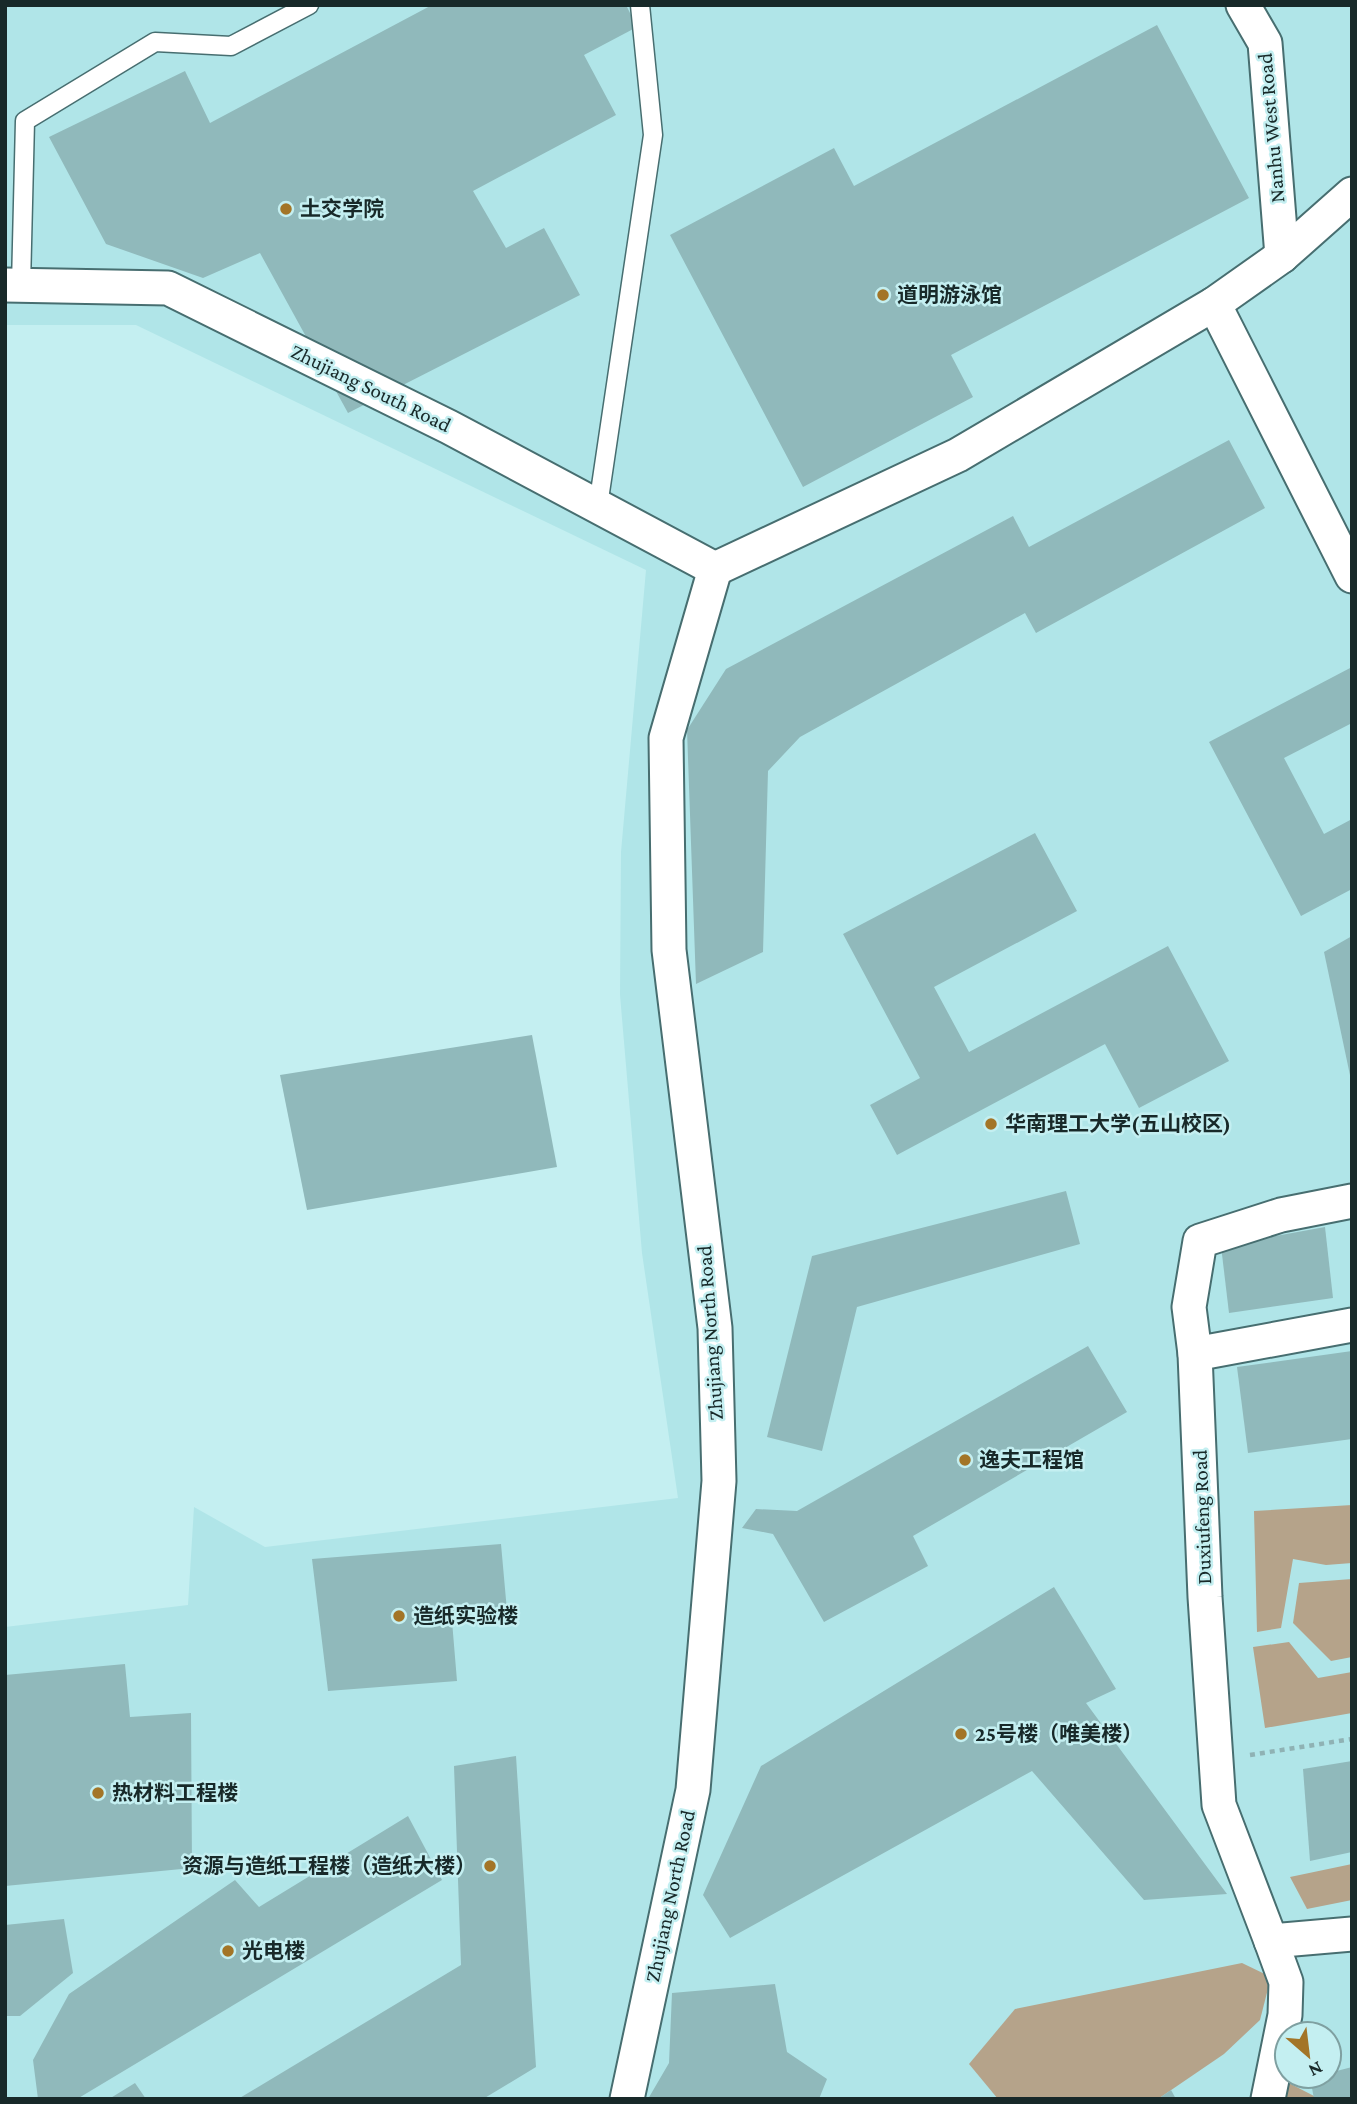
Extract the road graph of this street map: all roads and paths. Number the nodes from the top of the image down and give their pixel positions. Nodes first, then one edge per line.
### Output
1 (309, 5) edge
2 (640, 5) edge
3 (1242, 5) edge
4 (1352, 194) edge
5 (1282, 256) junction
6 (13, 285) edge
7 (1214, 304) junction
8 (598, 506) junction
9 (715, 569) junction
10 (1352, 576) edge
11 (1352, 1201) edge
12 (1352, 1325) edge
13 (1195, 1354) junction
14 (1352, 1738) edge
15 (1214, 1761) junction
16 (1352, 1934) edge
17 (1271, 1941) junction
18 (627, 2099) edge
19 (1268, 2099) edge

1 - 6 lane
2 - 8 lane
3 - 5 street, Nanhu West Road
4 - 5 street
5 - 7 street
6 - 8 street, Zhujiang South Road
7 - 9 street
7 - 10 street
8 - 9 street, Zhujiang South Road
9 - 18 street, Zhujiang North Road
11 - 13 street, Duxiufeng Road
12 - 13 street
13 - 15 street, Duxiufeng Road
14 - 15 path
15 - 17 street, Duxiufeng Road
16 - 17 street
17 - 19 street, Duxiufeng Road

